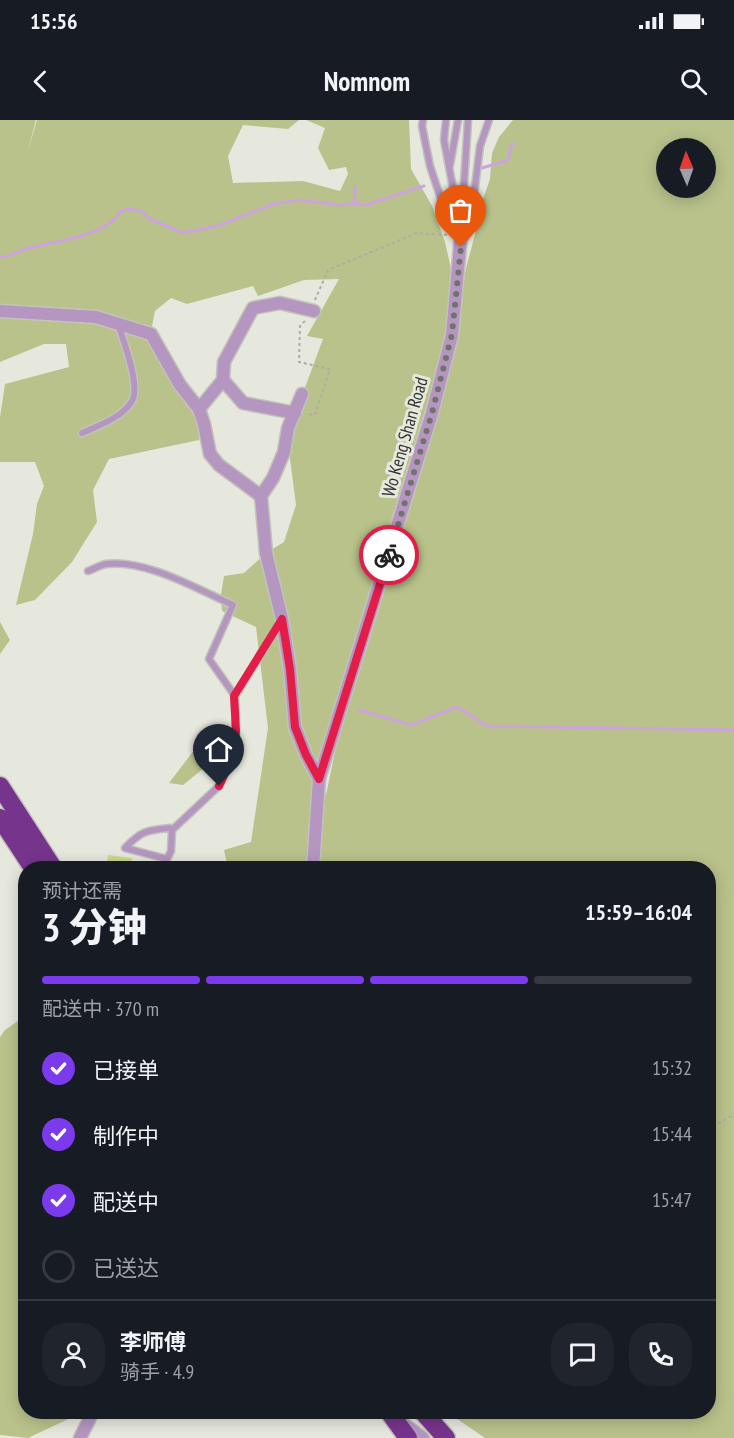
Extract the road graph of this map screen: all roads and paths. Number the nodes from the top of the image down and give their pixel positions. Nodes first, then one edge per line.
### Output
1 (423, 120) edge
2 (446, 120) edge
3 (458, 120) edge
4 (468, 120) edge
5 (489, 120) edge
6 (449, 172) junction
7 (455, 218) junction
8 (461, 241) junction
9 (0, 311) edge
10 (314, 311) junction
11 (118, 323) junction
12 (222, 380) junction
13 (302, 394) dead end
14 (199, 409) junction
15 (295, 413) junction
16 (82, 433) dead end
17 (261, 496) junction
18 (88, 571) dead end
19 (282, 619) junction
20 (234, 696) junction
21 (319, 779) junction
22 (0, 786) edge
23 (0, 818) edge
24 (172, 830) junction
25 (28, 861) edge
26 (48, 861) edge
27 (313, 861) edge
28 (734, 1114) edge
29 (716, 1125) edge
30 (90, 1419) edge
31 (394, 1419) edge
32 (398, 1419) edge
33 (429, 1419) edge
34 (80, 1438) edge
35 (408, 1438) edge
36 (423, 1438) edge
37 (446, 1438) edge

1 - 7 lane, Wo Keng Shan Road
2 - 6 lane
3 - 6 lane
4 - 8 lane
5 - 8 lane
6 - 7 lane
7 - 8 lane, Wo Keng Shan Road
8 - 10 path
8 - 21 street, Wo Keng Shan Road
9 - 11 street
10 - 12 street
10 - 15 path
11 - 14 street
11 - 16 lane
12 - 14 street
12 - 15 street
13 - 15 street
14 - 17 street
15 - 17 street
17 - 19 street
18 - 20 lane
19 - 20 lane
19 - 21 street
20 - 24 lane
21 - 27 street, Wo Keng Shan Road
22 - 26 highway
23 - 25 highway
24 - 24 lane
28 - 29 path
30 - 34 street
31 - 35 highway
32 - 36 street
33 - 37 highway

